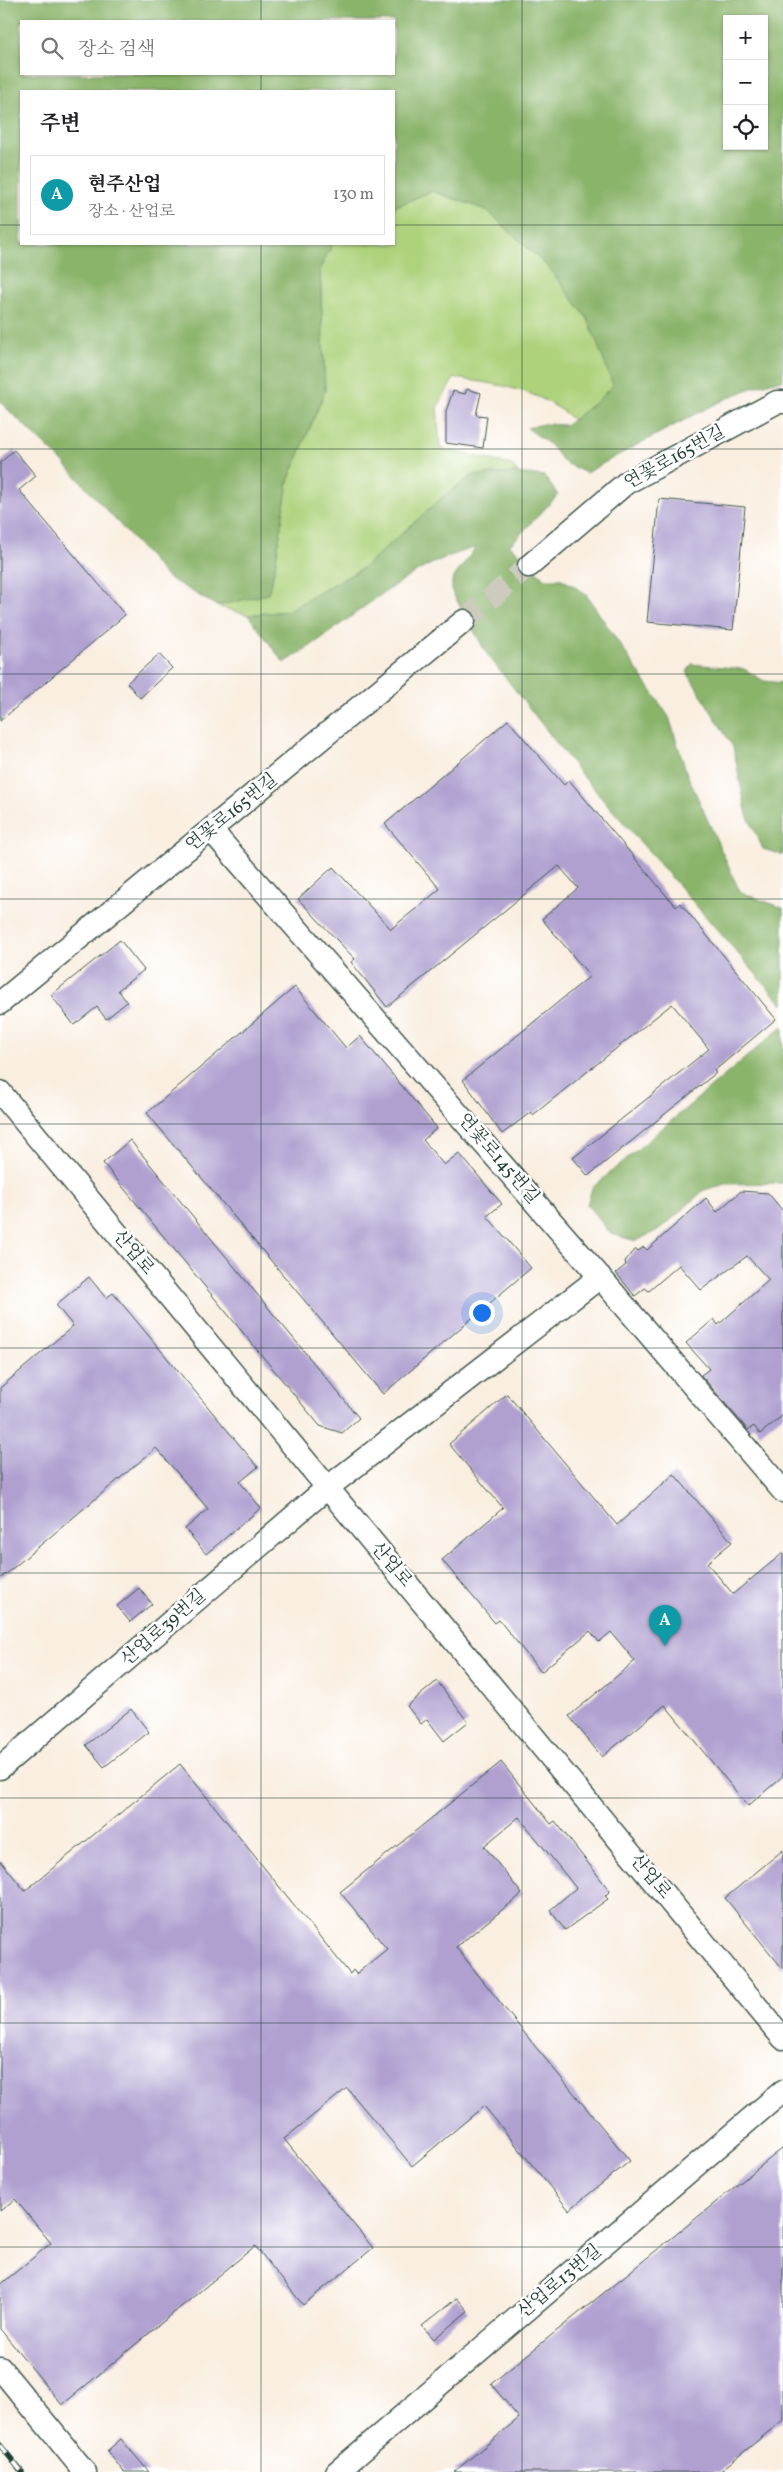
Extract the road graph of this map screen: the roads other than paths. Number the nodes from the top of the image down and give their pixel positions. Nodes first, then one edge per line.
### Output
1 (783, 402) edge
2 (528, 566) tunnel mouth
3 (464, 621) tunnel mouth
4 (211, 830) junction
5 (0, 1003) edge
6 (0, 1092) edge
7 (600, 1276) junction
8 (327, 1488) junction
9 (783, 1491) edge
10 (0, 1768) edge
11 (783, 2038) edge
12 (783, 2091) edge
13 (0, 2368) edge
14 (85, 2472) edge
15 (336, 2472) edge

1 - 2 street, 연꽃로165번길
3 - 4 street, 연꽃로165번길
4 - 5 street, 연꽃로165번길
4 - 7 street, 연꽃로145번길
6 - 8 street, 산업로
7 - 8 street, 산업로39번길
7 - 9 street, 연꽃로145번길
8 - 10 street, 산업로39번길
8 - 11 street, 산업로
12 - 15 street, 산업로13번길
13 - 14 street

